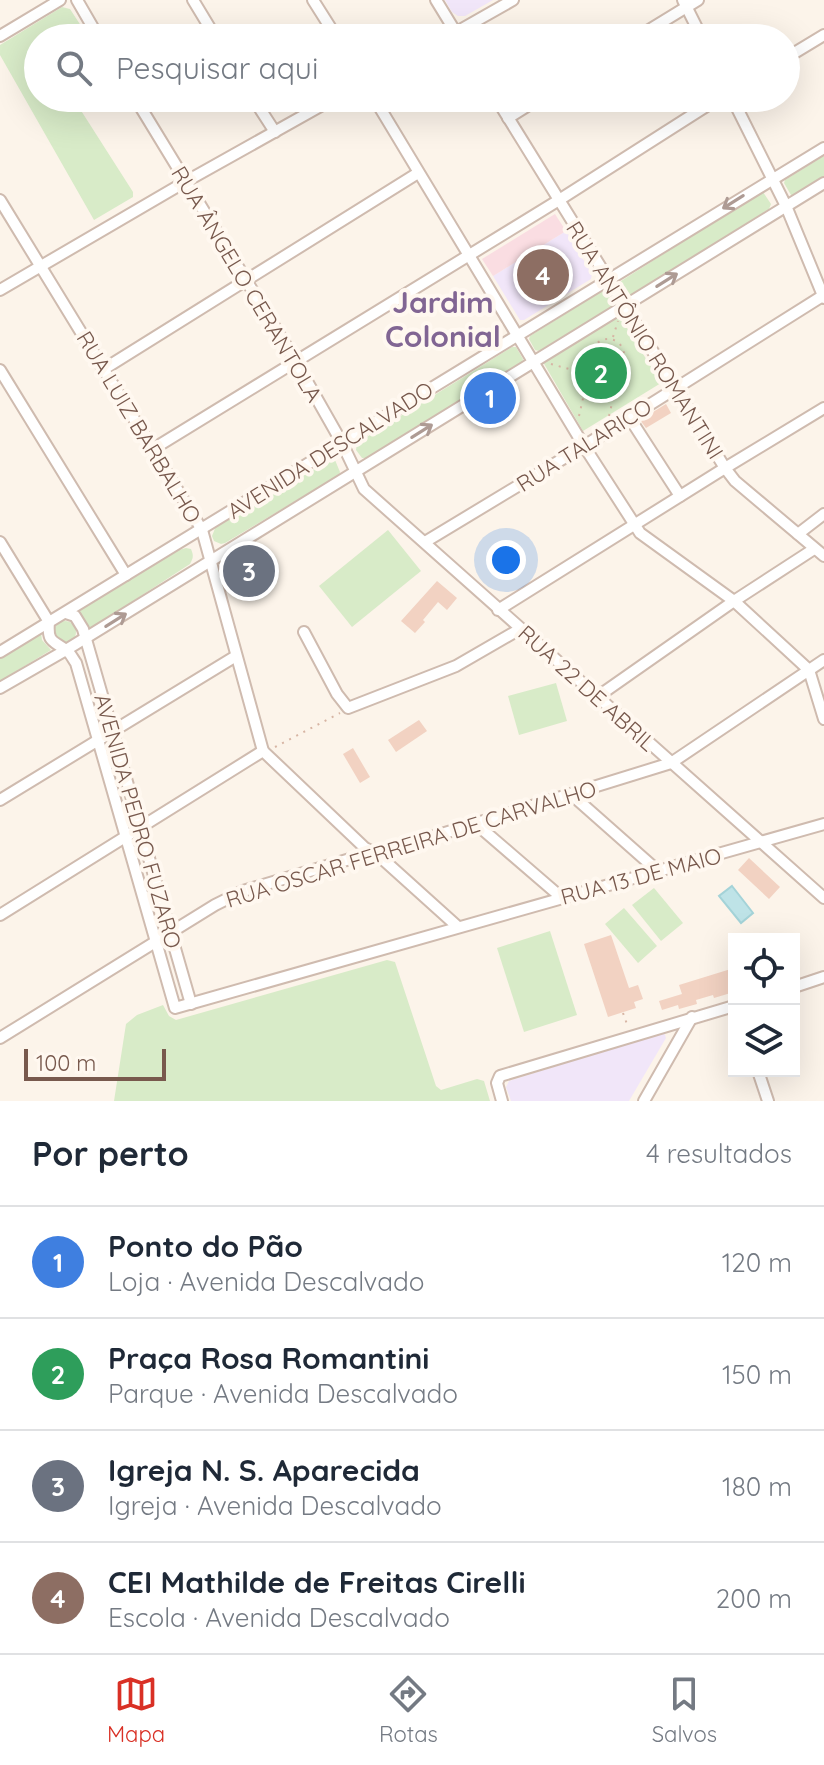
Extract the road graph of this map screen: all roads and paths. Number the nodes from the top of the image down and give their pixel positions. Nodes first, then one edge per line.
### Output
1 (60, 0) edge
2 (77, 0) edge
3 (193, 0) edge
4 (313, 0) edge
5 (436, 0) edge
6 (513, 0) edge
7 (698, 0) edge
8 (685, 3) edge
9 (91, 24) edge
10 (208, 24) edge
11 (328, 24) edge
12 (451, 24) edge
13 (475, 24) edge
14 (656, 24) edge
15 (695, 24) edge
16 (824, 35) edge
17 (0, 36) edge
18 (800, 50) edge
19 (143, 112) edge
20 (262, 112) edge
21 (310, 112) edge
22 (382, 112) edge
23 (504, 112) edge
24 (518, 112) edge
25 (697, 112) edge
26 (739, 112) edge
27 (508, 118) junction
28 (275, 132) junction
29 (824, 148) edge
30 (418, 173) junction
31 (772, 178) junction
32 (185, 182) junction
33 (824, 183) edge
34 (0, 200) edge
35 (559, 200) junction
36 (786, 206) junction
37 (469, 255) junction
38 (39, 266) junction
39 (608, 280) junction
40 (245, 281) junction
41 (0, 290) edge
42 (824, 296) edge
43 (622, 311) junction
44 (517, 335) junction
45 (613, 339) junction
46 (592, 358) junction
47 (296, 362) junction
48 (538, 362) junction
49 (622, 364) junction
50 (104, 369) junction
51 (0, 370) edge
52 (588, 374) junction
53 (675, 389) junction
54 (824, 408) edge
55 (609, 416) dead end
56 (629, 417) junction
57 (577, 423) dead end
58 (342, 443) junction
59 (584, 446) junction
60 (153, 449) junction
61 (725, 468) junction
62 (356, 473) junction
63 (680, 496) junction
64 (824, 514) edge
65 (635, 524) junction
66 (202, 530) junction
67 (798, 534) junction
68 (0, 542) edge
69 (425, 542) junction
70 (814, 549) junction
71 (824, 556) edge
72 (210, 561) junction
73 (126, 575) junction
74 (734, 601) junction
75 (498, 610) junction
76 (66, 613) junction
77 (49, 622) junction
78 (520, 629) junction
79 (304, 632) dead end
80 (85, 639) junction
81 (66, 650) junction
82 (0, 652) edge
83 (236, 656) junction
84 (824, 660) edge
85 (809, 670) junction
86 (0, 688) edge
87 (597, 697) junction
88 (348, 708) junction
89 (824, 719) edge
90 (113, 730) junction
91 (99, 739) junction
92 (263, 751) junction
93 (671, 763) junction
94 (572, 795) junction
95 (0, 800) edge
96 (475, 823) junction
97 (824, 824) edge
98 (140, 827) junction
99 (125, 837) junction
100 (762, 842) junction
101 (377, 854) junction
102 (659, 872) junction
103 (562, 898) junction
104 (824, 898) edge
105 (0, 915) edge
106 (458, 927) junction
107 (170, 933) junction
108 (156, 942) junction
109 (824, 977) edge
110 (800, 985) edge
111 (191, 1004) junction
112 (175, 1008) joint
113 (728, 1008) edge
114 (623, 1013) dead end
115 (692, 1017) junction
116 (631, 1036) junction
117 (0, 1038) edge
118 (760, 1077) edge
119 (502, 1101) edge
120 (644, 1101) edge
121 (768, 1101) edge

1 - 17 street
2 - 9 street
3 - 10 street
4 - 11 street
5 - 12 street
6 - 13 street
7 - 8 street
8 - 14 street
8 - 15 street
16 - 18 street
19 - 32 street, RUA ÂNGELO CERANTOLA
20 - 28 street
21 - 28 street
22 - 30 street
23 - 27 street, RUA ANTÔNIO ROMANTINI
24 - 27 street
25 - 35 street
26 - 31 street
27 - 35 street, RUA ANTÔNIO ROMANTINI
28 - 32 street
29 - 31 street, AVENIDA DESCALVADO
30 - 37 street
30 - 40 street
31 - 36 street
31 -> 39 street, AVENIDA DESCALVADO
32 - 38 street
32 - 40 street, RUA ÂNGELO CERANTOLA
33 - 36 street, AVENIDA DESCALVADO
34 - 38 street, RUA LUIZ BARBALHO
35 - 37 street
35 - 39 street, RUA ANTÔNIO ROMANTINI
36 - 42 street
43 -> 36 street, AVENIDA DESCALVADO
37 - 44 street
37 - 47 street
38 - 41 street
38 - 50 street, RUA LUIZ BARBALHO
39 - 43 street, RUA ANTÔNIO ROMANTINI
39 - 44 street, AVENIDA DESCALVADO
40 - 47 street, RUA ÂNGELO CERANTOLA
40 - 50 street
42 - 53 street, RUA TALARICO
43 - 45 path
43 - 48 street, AVENIDA DESCALVADO
43 - 53 street, RUA ANTÔNIO ROMANTINI
44 - 48 street
44 - 58 street, AVENIDA DESCALVADO
45 - 46 path
45 - 49 path
46 - 49 path
46 - 52 path
47 - 58 street, RUA ÂNGELO CERANTOLA
47 - 60 street
48 - 52 path
48 - 59 street
62 -> 48 street, AVENIDA DESCALVADO
49 - 55 path
50 - 60 street, RUA LUIZ BARBALHO
51 - 73 street
52 - 57 path
53 - 56 street, RUA TALARICO
53 - 61 street, RUA ANTÔNIO ROMANTINI
54 - 61 street
56 - 59 street, RUA TALARICO
56 - 63 street
58 - 62 street, RUA ÂNGELO CERANTOLA
58 - 66 street, AVENIDA DESCALVADO
59 - 65 street
59 - 69 street, RUA TALARICO
60 - 66 street, RUA LUIZ BARBALHO
61 - 63 street
61 - 67 street, RUA ANTÔNIO ROMANTINI
62 - 69 street, RUA 22 DE ABRIL
62 - 72 street, AVENIDA DESCALVADO
63 - 65 street
64 - 67 street
65 - 74 street
65 - 75 street
66 - 72 street, RUA LUIZ BARBALHO
66 - 73 street, AVENIDA DESCALVADO
67 - 70 street, RUA ANTÔNIO ROMANTINI
68 - 77 street
69 - 75 street, RUA 22 DE ABRIL
70 - 71 street, RUA ANTÔNIO ROMANTINI
70 - 74 street
80 -> 72 street, AVENIDA DESCALVADO
72 - 83 street, RUA LUIZ BARBALHO
73 - 76 street, AVENIDA DESCALVADO
74 - 85 street
74 - 87 street
75 - 78 street, RUA 22 DE ABRIL
76 - 77 street, AVENIDA DESCALVADO
76 - 80 street
77 - 81 street
77 - 82 street, AVENIDA DESCALVADO
78 - 87 street, RUA 22 DE ABRIL
78 - 88 street
79 - 88 street
80 - 81 street, AVENIDA DESCALVADO
80 - 90 street, AVENIDA PEDRO FUZARO
81 - 86 street, AVENIDA DESCALVADO
81 - 91 street, AVENIDA PEDRO FUZARO
83 - 90 street
83 - 92 street, RUA LUIZ BARBALHO
84 - 85 street, RUA OSCAR FERREIRA DE CARVALHO
85 - 89 street
85 - 93 street, RUA OSCAR FERREIRA DE CARVALHO
87 - 93 street, RUA 22 DE ABRIL
88 - 92 path
90 - 91 street
90 - 98 street, AVENIDA PEDRO FUZARO
91 - 95 street
91 - 99 street, AVENIDA PEDRO FUZARO
92 - 98 street
92 - 101 street
93 - 94 street, RUA OSCAR FERREIRA DE CARVALHO
93 - 100 street, RUA 22 DE ABRIL
94 - 96 street, RUA OSCAR FERREIRA DE CARVALHO
94 - 102 street
96 - 101 street, RUA OSCAR FERREIRA DE CARVALHO
96 - 103 street
97 - 100 street, RUA 13 DE MAIO
98 - 99 street
98 - 107 street, AVENIDA PEDRO FUZARO
99 - 105 street
99 - 108 street, AVENIDA PEDRO FUZARO
100 - 102 street, RUA 13 DE MAIO
100 - 104 street, RUA 22 DE ABRIL
101 - 106 street
101 - 107 street, RUA OSCAR FERREIRA DE CARVALHO
102 - 103 street, RUA 13 DE MAIO
103 - 106 street, RUA 13 DE MAIO
106 - 111 street, RUA 13 DE MAIO
107 - 108 street, RUA OSCAR FERREIRA DE CARVALHO
107 - 111 street, AVENIDA PEDRO FUZARO
108 - 112 street, AVENIDA PEDRO FUZARO
108 - 117 street, RUA OSCAR FERREIRA DE CARVALHO
109 - 110 street
111 - 112 street, RUA 13 DE MAIO
113 - 115 street
114 - 116 path
115 - 116 street
115 - 120 street
116 - 119 street
118 - 121 street

